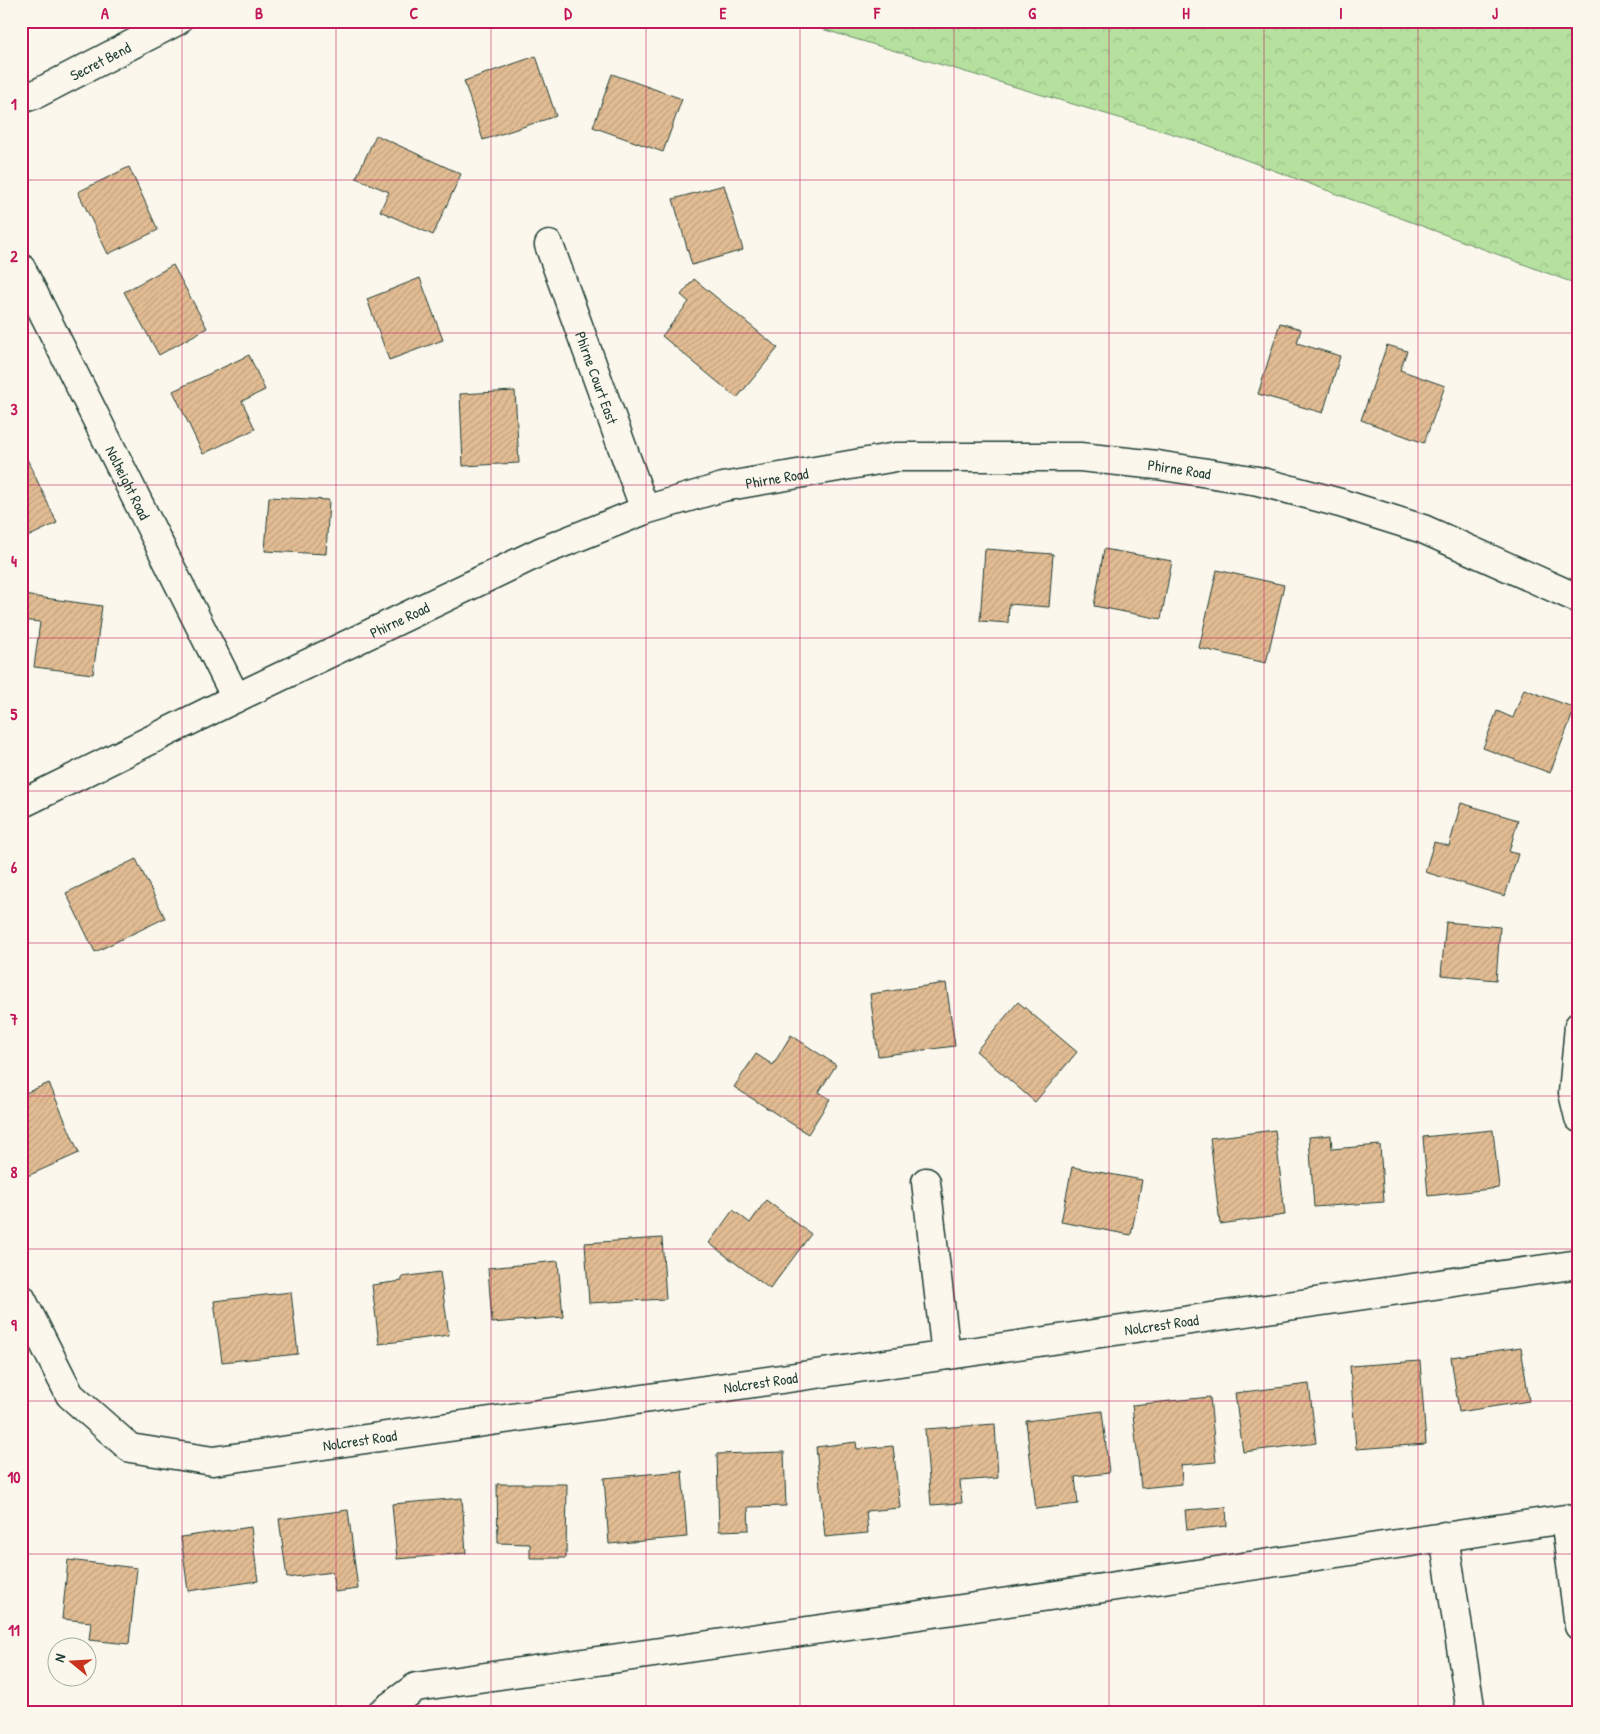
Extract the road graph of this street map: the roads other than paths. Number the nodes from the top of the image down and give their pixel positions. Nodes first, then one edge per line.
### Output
1 (177, 21) edge
2 (21, 99) edge
3 (549, 245) dead end
4 (21, 268) edge
5 (645, 510) junction
6 (1579, 599) edge
7 (236, 698) junction
8 (21, 804) edge
9 (1579, 1026) edge
10 (1579, 1118) edge
11 (926, 1182) dead end
12 (1579, 1264) edge
13 (21, 1298) edge
14 (946, 1356) junction
15 (1444, 1536) junction
16 (1579, 1626) edge
17 (381, 1713) edge
18 (1471, 1713) edge

1 - 2 street, Secret Bend
3 - 5 street, Phirne Court East
4 - 7 street, Nolheight Road
5 - 6 street, Phirne Road
5 - 7 street, Phirne Road
7 - 8 street, Phirne Road
9 - 10 street
11 - 14 street
12 - 14 street, Nolcrest Road
13 - 14 street, Nolcrest Road
15 - 16 street
15 - 17 street
15 - 18 street

